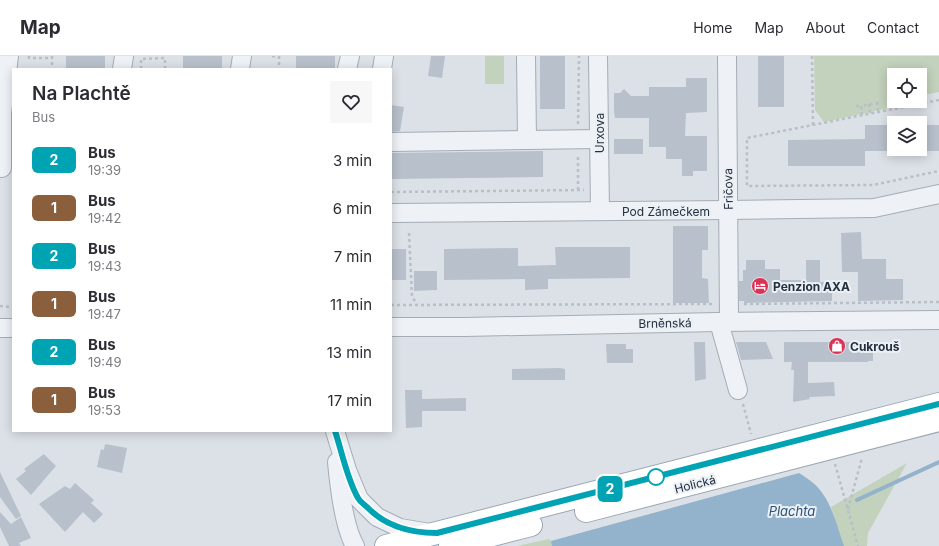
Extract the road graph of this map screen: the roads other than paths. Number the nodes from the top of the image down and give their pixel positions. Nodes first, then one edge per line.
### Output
1 (9, 56) edge
2 (124, 56) edge
3 (242, 56) edge
4 (350, 56) edge
5 (384, 56) edge
6 (526, 56) edge
7 (598, 56) edge
8 (726, 56) edge
9 (122, 68) edge
10 (240, 68) edge
11 (348, 68) edge
12 (382, 68) edge
13 (599, 139) junction
14 (527, 140) junction
15 (392, 142) edge
16 (5, 169) edge
17 (939, 194) edge
18 (728, 210) junction
19 (600, 211) junction
20 (392, 213) edge
21 (726, 316) junction
22 (939, 320) edge
23 (392, 326) edge
24 (0, 328) edge
25 (12, 328) edge
26 (738, 390) road end
27 (939, 404) edge
28 (939, 420) edge
29 (334, 432) edge
30 (334, 432) edge
31 (443, 540) edge
32 (351, 541) edge
33 (386, 546) edge

1 - 16 street
2 - 9 street
3 - 10 street
4 - 11 street
5 - 12 street
6 - 14 street
7 - 13 street, Urxova
8 - 18 street, Fričova
13 - 14 street
13 - 19 street, Urxova
14 - 15 street
17 - 18 street, Pod Zámečkem
18 - 19 street, Pod Zámečkem
18 - 21 street, Fričova
19 - 20 street, Pod Zámečkem
21 - 22 street, Brněnská
21 - 23 street, Brněnská
21 - 26 street, Fričova
24 - 25 street
27 - 31 main road, Holická
28 - 31 main road, Holická
29 - 31 street
30 - 32 street
31 - 33 main road, Holická

